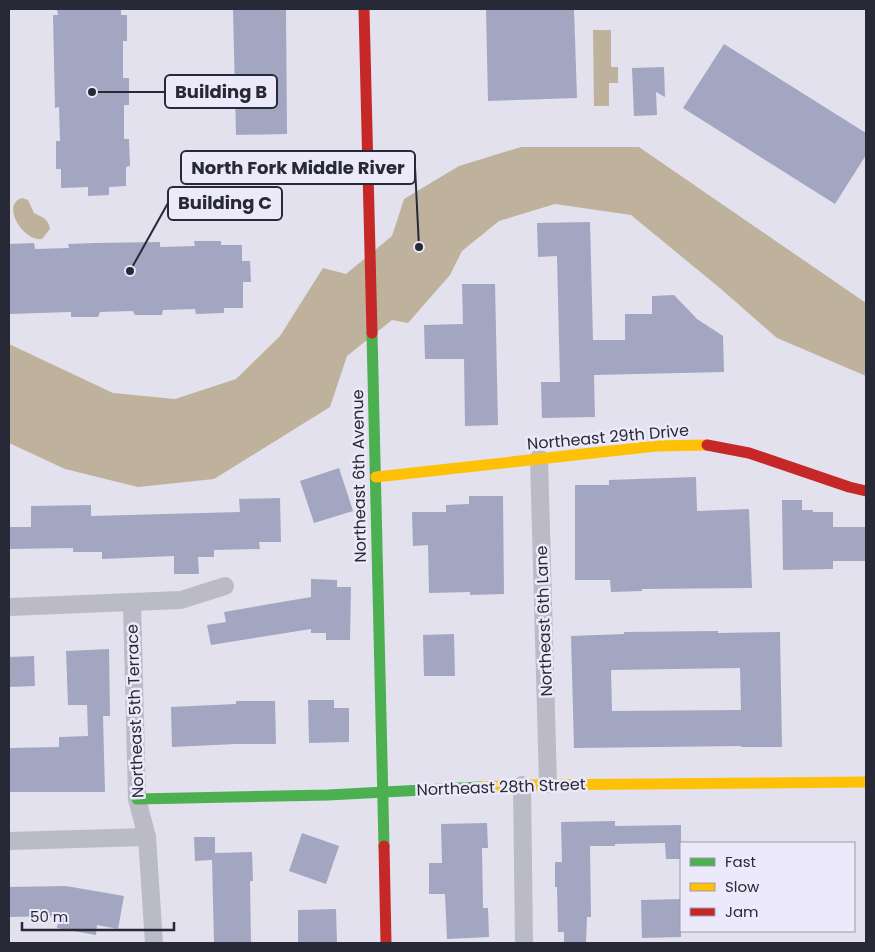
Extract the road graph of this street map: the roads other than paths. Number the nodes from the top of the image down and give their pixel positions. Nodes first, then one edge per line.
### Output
1 (364, 9) edge
2 (539, 458) junction
3 (376, 477) junction
4 (866, 492) edge
5 (225, 586) dead end
6 (132, 603) junction
7 (9, 607) edge
8 (866, 782) edge
9 (548, 784) junction
10 (522, 785) junction
11 (384, 791) junction
12 (137, 799) junction
13 (147, 837) junction
14 (9, 841) edge
15 (154, 943) edge
16 (386, 943) edge
17 (524, 943) edge

1 - 3 street, Northeast 6th Avenue
2 - 3 street, Northeast 29th Drive
2 - 4 street, Northeast 29th Drive
2 - 9 street, Northeast 6th Lane
3 - 11 street, Northeast 6th Avenue
5 - 6 street, Northeast 5th Terrace
6 - 7 street
6 - 12 street, Northeast 5th Terrace
8 - 9 street, Northeast 28th Street
9 - 10 street, Northeast 28th Street
10 - 11 street, Northeast 28th Street
10 - 17 street
11 - 12 street, Northeast 28th Street
11 - 16 street, Northeast 6th Avenue
12 - 13 street, Northeast 5th Terrace
13 - 14 street
13 - 15 street, Northeast 5th Terrace

